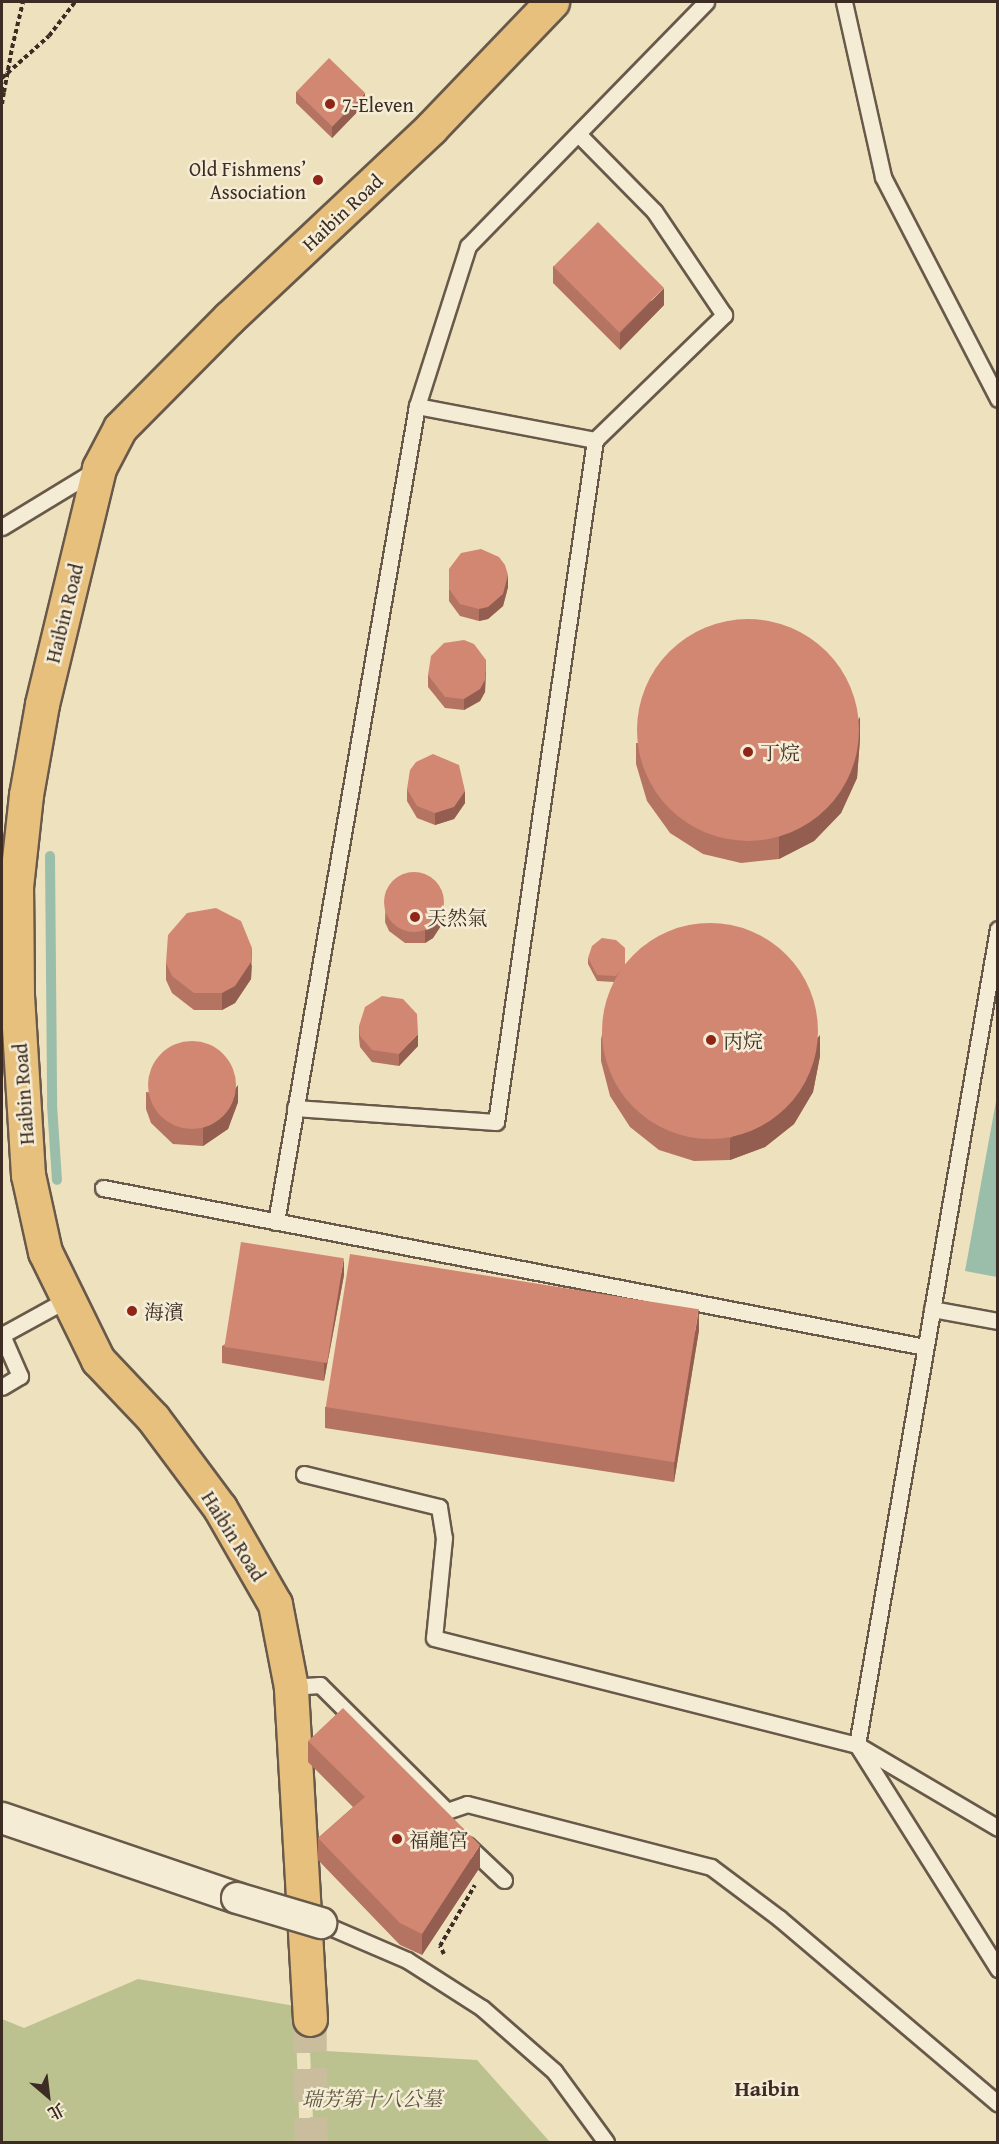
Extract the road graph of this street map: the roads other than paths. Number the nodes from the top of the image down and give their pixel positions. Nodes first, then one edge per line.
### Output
1 (552, 2) edge
2 (706, 2) edge
3 (844, 2) edge
4 (578, 134) junction
5 (998, 399) edge
6 (417, 405) junction
7 (595, 440) junction
8 (99, 468) junction
9 (2, 527) edge
10 (998, 929) edge
11 (296, 1108) junction
12 (103, 1188) dead end
13 (276, 1222) junction
14 (66, 1300) junction
15 (932, 1310) junction
16 (998, 1321) edge
17 (2, 1335) edge
18 (926, 1347) junction
19 (2, 1387) edge
20 (304, 1474) dead end
21 (291, 1688) junction
22 (857, 1745) junction
23 (2, 1818) edge
24 (450, 1823) junction
25 (998, 1828) edge
26 (504, 1880) dead end
27 (321, 1923) joint
28 (998, 1969) edge
29 (310, 2019) tunnel mouth
30 (998, 2104) edge
31 (606, 2142) edge

1 - 8 main road, Haibin Road
2 - 4 lane
3 - 5 lane
4 - 6 lane
4 - 7 lane
6 - 7 lane
6 - 11 lane
7 - 11 lane
8 - 9 lane
8 - 14 main road, Haibin Road
10 - 15 lane
11 - 13 lane
12 - 13 lane
13 - 18 lane
14 - 17 lane
14 - 21 main road, Haibin Road
15 - 16 lane
15 - 18 lane
17 - 19 lane
18 - 22 lane
20 - 22 lane
21 - 24 lane
21 - 29 main road, Haibin Road
22 - 25 lane
22 - 28 lane
23 - 27 street, bridge
24 - 26 lane
24 - 30 lane
27 - 31 lane

